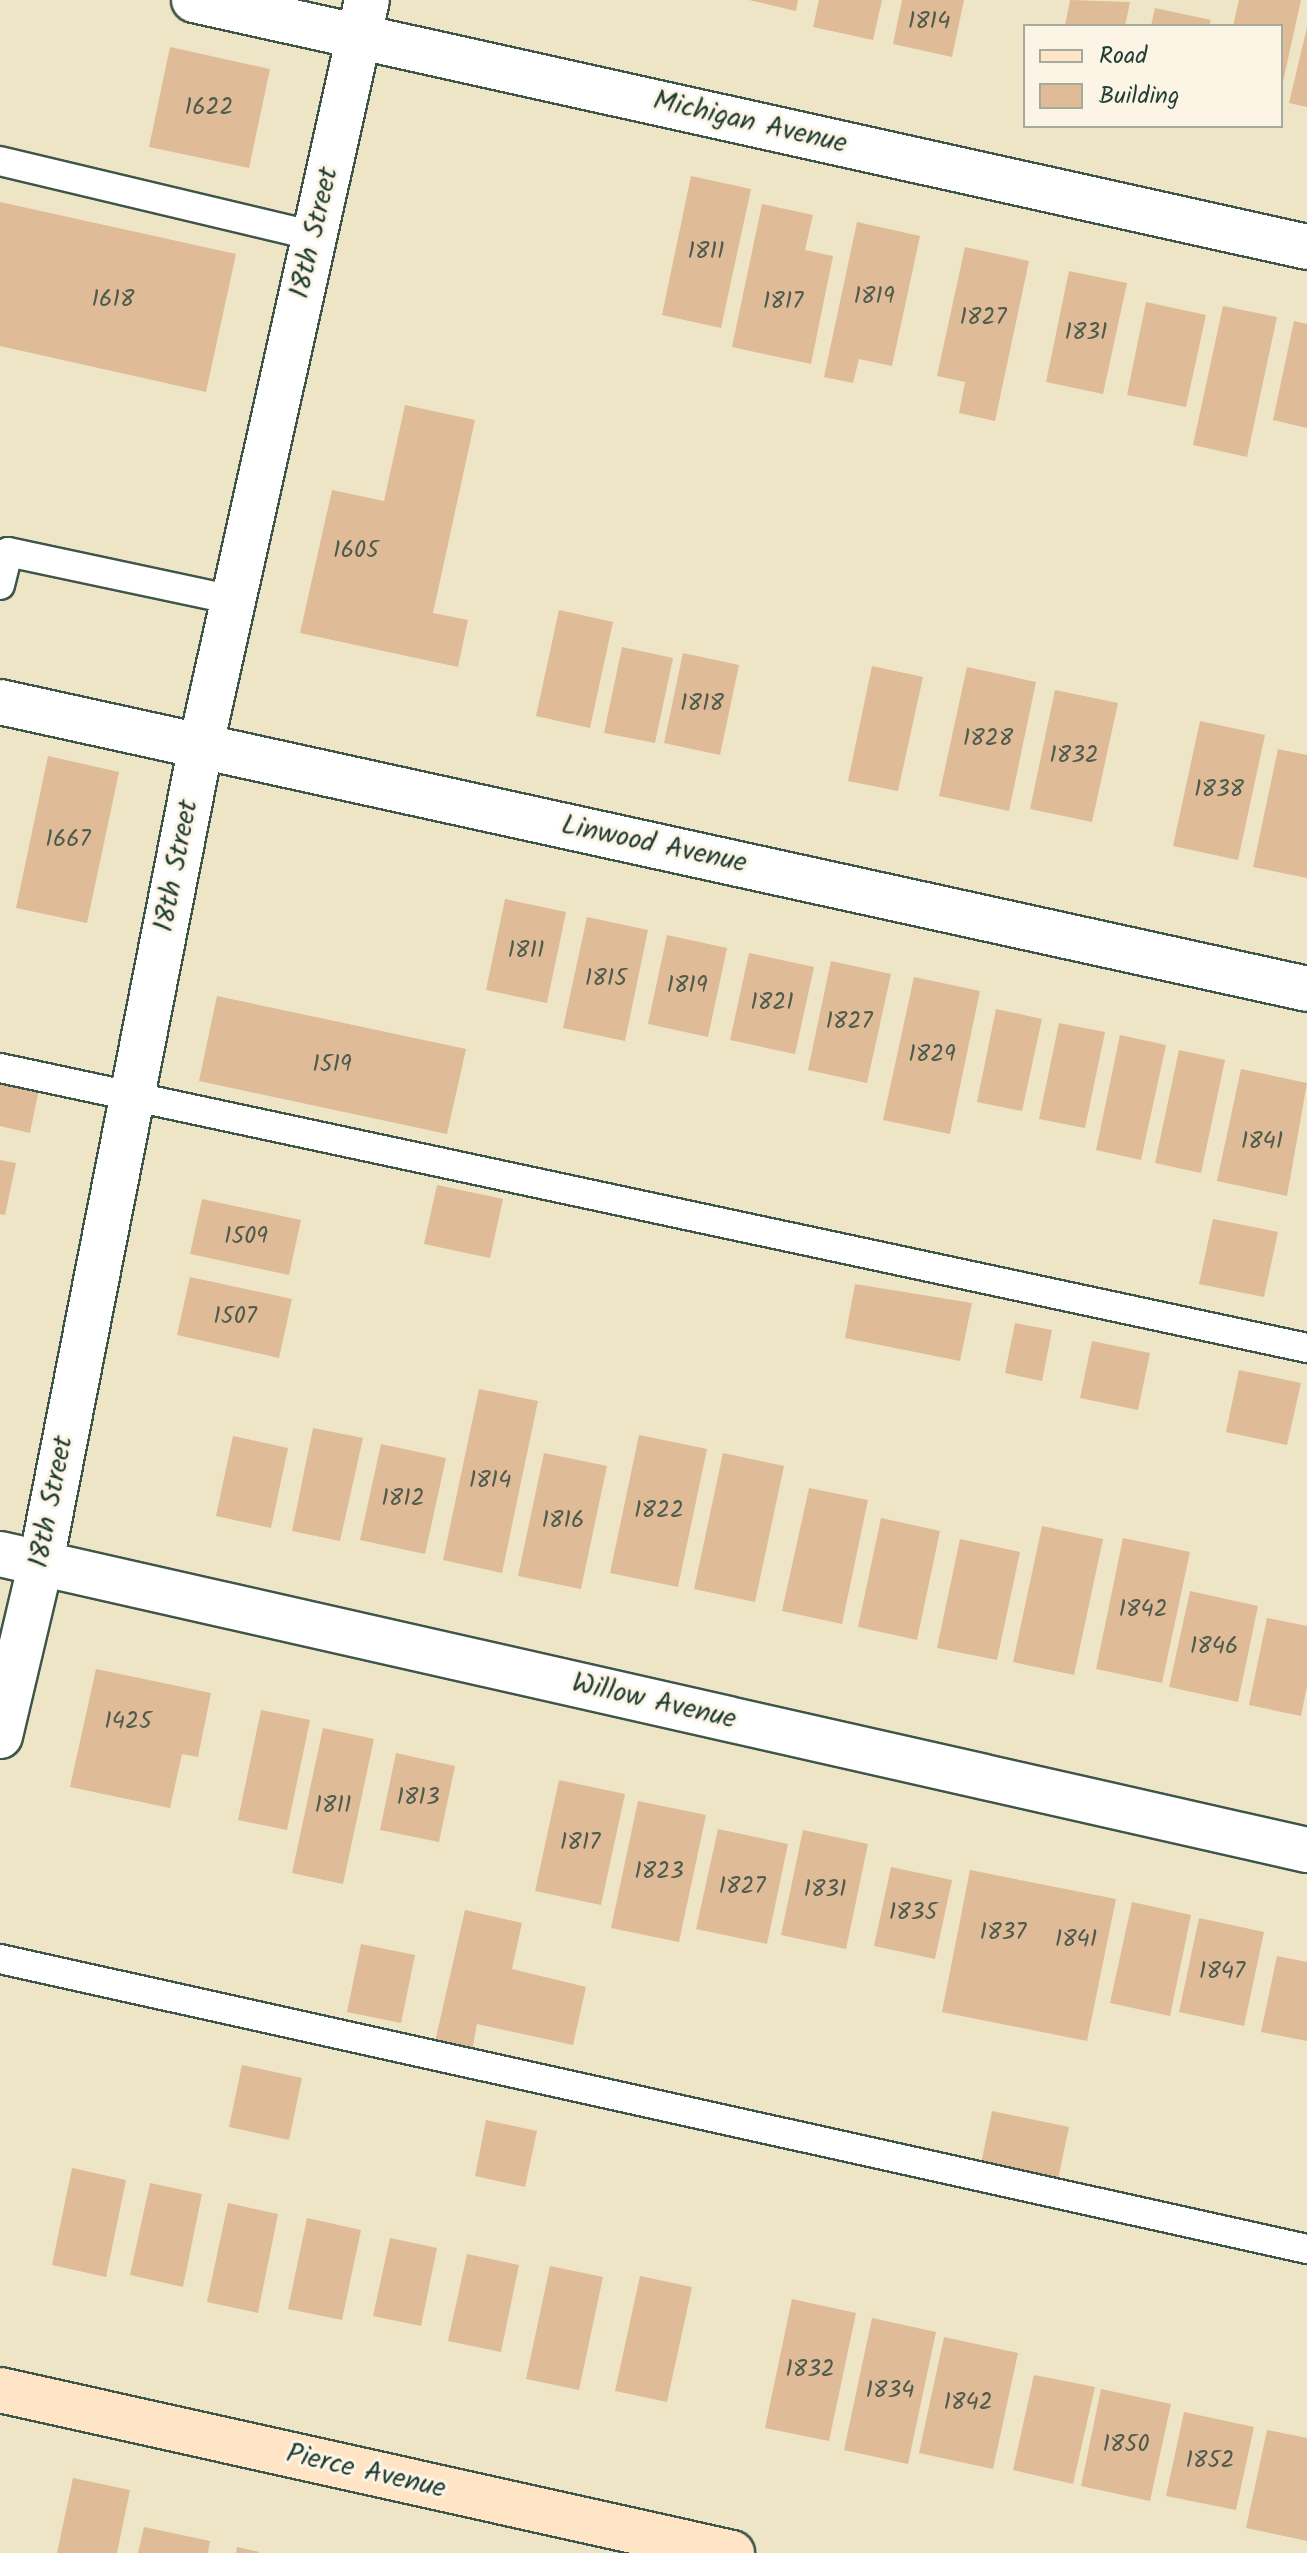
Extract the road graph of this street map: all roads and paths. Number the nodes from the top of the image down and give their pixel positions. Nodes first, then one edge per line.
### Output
1 (194, 0) edge
2 (363, 18) edge
3 (0, 161) edge
4 (314, 236) junction
5 (1307, 247) edge
6 (4, 551) edge
7 (0, 585) edge
8 (233, 600) junction
9 (0, 702) edge
10 (201, 745) junction
11 (1307, 989) edge
12 (0, 1068) edge
13 (132, 1096) junction
14 (1307, 1348) edge
15 (20, 1558) edge
16 (0, 1736) edge
17 (1307, 1850) edge
18 (0, 1959) edge
19 (1307, 2249) edge
20 (0, 2390) edge
21 (732, 2553) edge

1 - 2 street, Michigan Avenue
2 - 4 street, 18th Street
2 - 5 street, Michigan Avenue
3 - 4 lane
4 - 8 street, 18th Street
6 - 7 lane
6 - 8 lane
8 - 10 street, 18th Street
9 - 10 street, Linwood Avenue
10 - 11 street, Linwood Avenue
10 - 13 street, 18th Street
12 - 13 lane
13 - 14 lane
13 - 15 street, 18th Street
15 - 16 street, 18th Street
15 - 17 street, Willow Avenue
18 - 19 lane
20 - 21 street, Pierce Avenue

